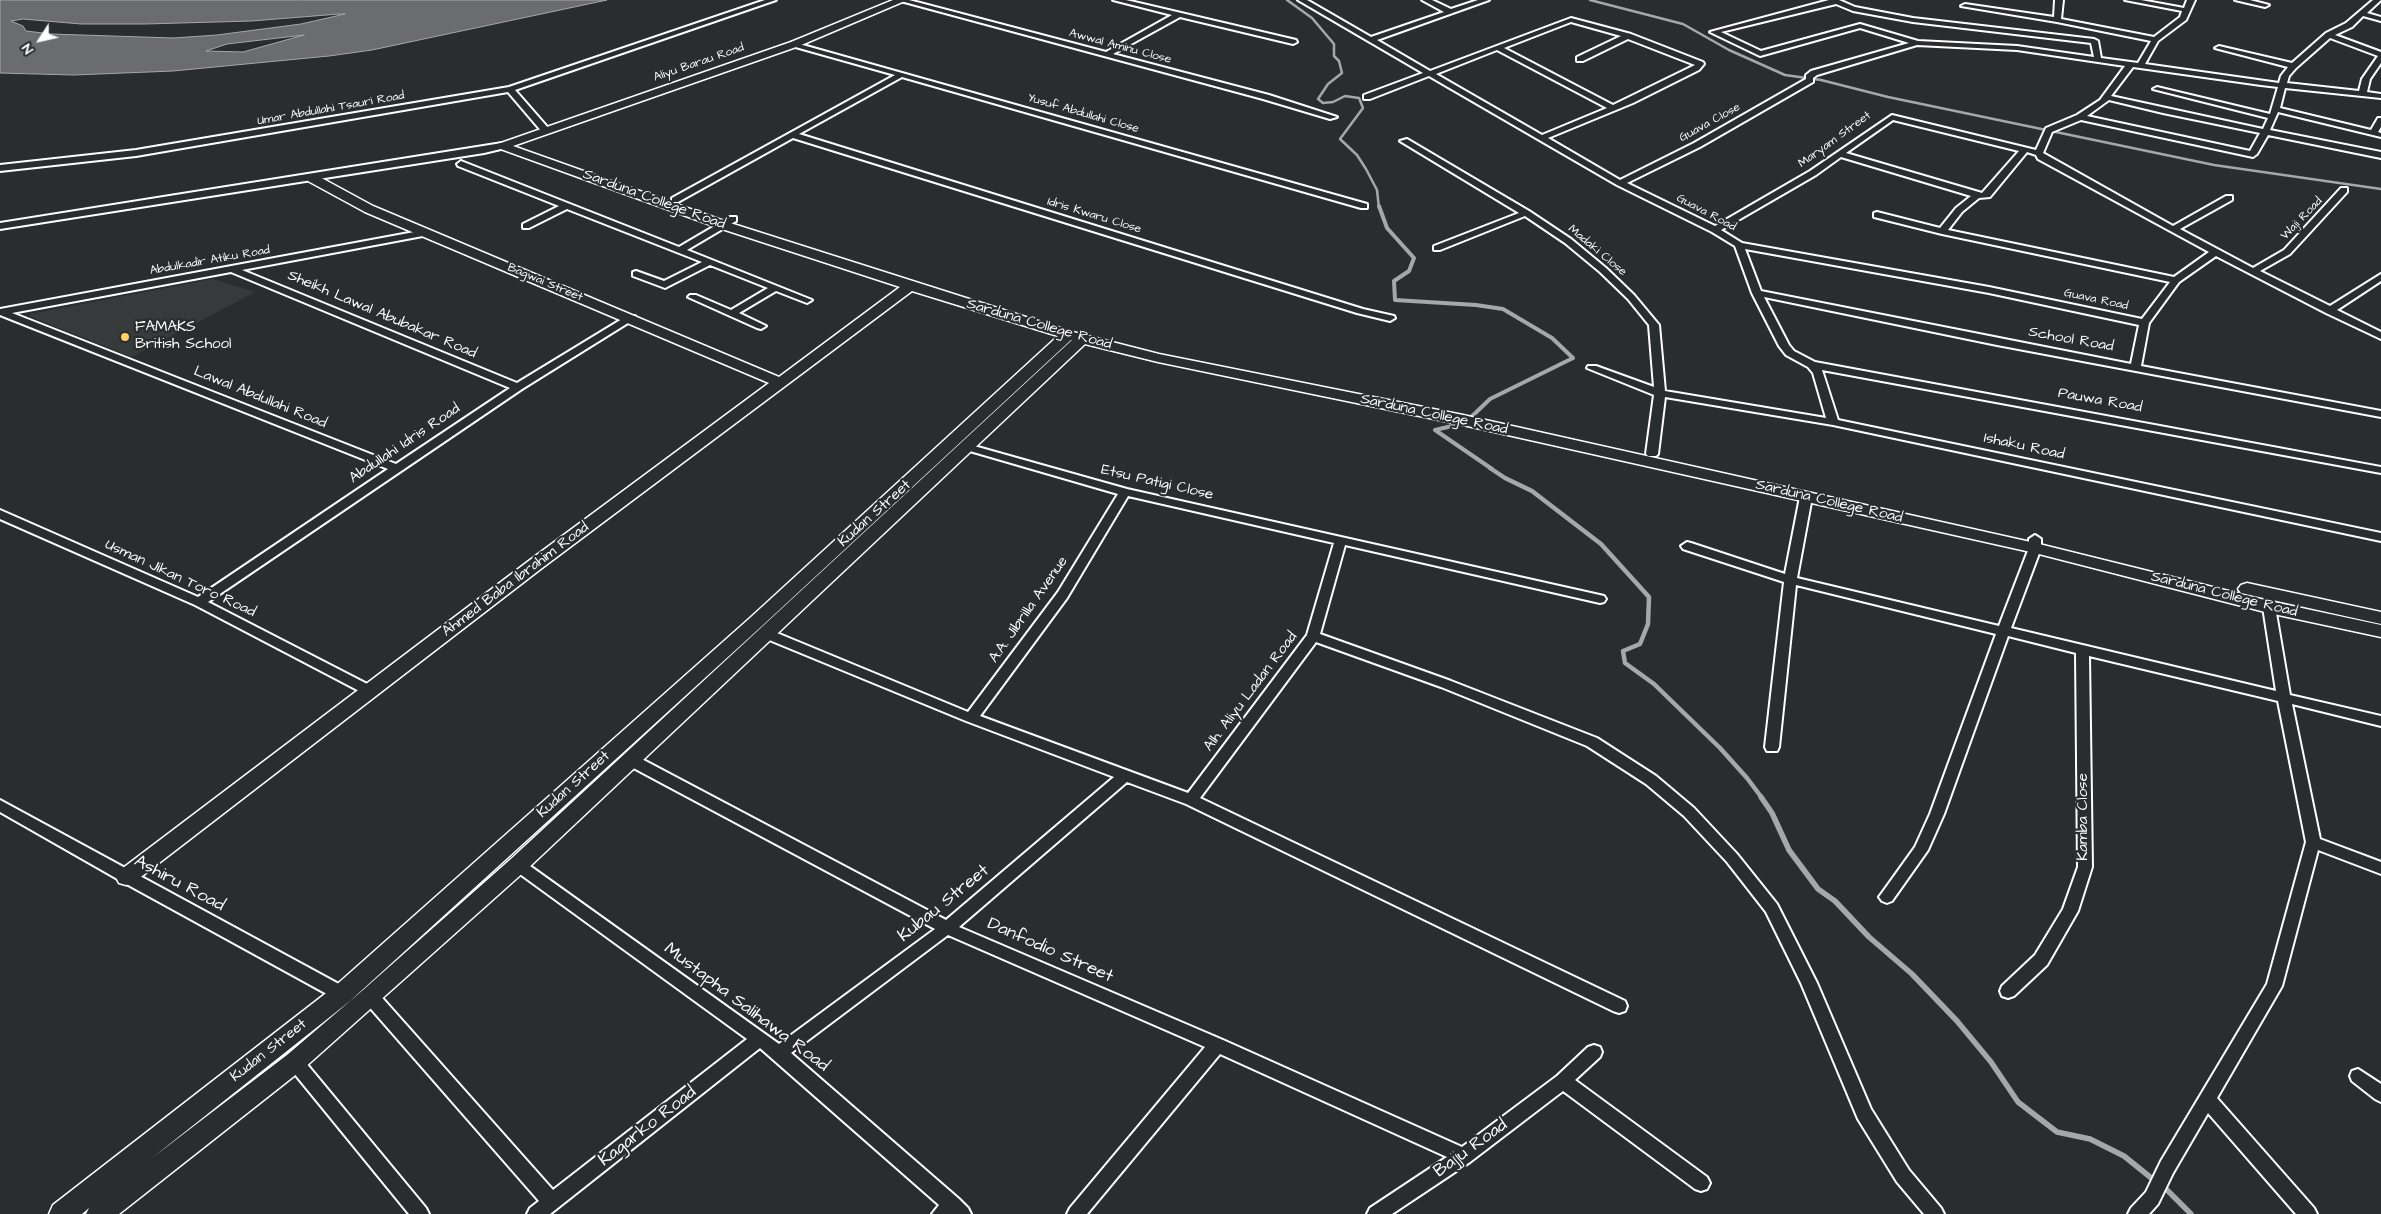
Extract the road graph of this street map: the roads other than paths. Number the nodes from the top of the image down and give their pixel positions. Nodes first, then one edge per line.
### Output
1 (772, 0) edge
2 (902, 0) edge
3 (1117, 0) edge
4 (1302, 0) edge
5 (1426, 0) edge
6 (1485, 0) edge
7 (2059, 0) edge
8 (2129, 0) edge
9 (2191, 0) edge
10 (2239, 0) edge
11 (2377, 0) edge
12 (1834, 1) edge
13 (1965, 3) edge
14 (2266, 5) dead end
15 (2186, 10) junction
16 (1450, 12) junction
17 (2362, 14) junction
18 (1178, 15) junction
19 (2381, 19) edge
20 (2057, 20) junction
21 (1964, 35) junction
22 (1628, 36) junction
23 (2330, 36) junction
24 (1372, 39) junction
25 (2155, 40) junction
26 (1293, 42) dead end
27 (1917, 43) junction
28 (795, 44) junction
29 (1498, 48) junction
30 (2219, 48) dead end
31 (1106, 55) junction
32 (2381, 56) edge
33 (1580, 59) dead end
34 (2098, 60) junction
35 (2130, 65) junction
36 (2140, 66) junction
37 (2293, 66) junction
38 (1432, 73) junction
39 (900, 75) junction
40 (2284, 86) junction
41 (510, 89) junction
42 (2157, 89) dead end
43 (2363, 93) junction
44 (2381, 96) edge
45 (1367, 97) dead end
46 (2106, 97) junction
47 (1613, 108) junction
48 (2275, 113) junction
49 (1333, 117) dead end
50 (2080, 117) junction
51 (2381, 120) edge
52 (546, 131) junction
53 (2264, 132) junction
54 (2377, 134) edge
55 (792, 135) junction
56 (1543, 137) junction
57 (520, 141) junction
58 (1404, 141) dead end
59 (502, 146) junction
60 (2025, 150) junction
61 (2039, 153) junction
62 (1839, 154) junction
63 (2381, 155) edge
64 (461, 164) dead end
65 (0, 168) edge
66 (312, 178) junction
67 (1620, 183) junction
68 (2343, 193) dead end
69 (1976, 196) junction
70 (2229, 198) dead end
71 (675, 200) junction
72 (566, 206) junction
73 (1364, 206) dead end
74 (1526, 213) junction
75 (1877, 214) dead end
76 (728, 222) junction
77 (0, 226) edge
78 (526, 226) dead end
79 (2174, 229) junction
80 (1715, 230) junction
81 (1942, 232) junction
82 (425, 233) junction
83 (1739, 245) junction
84 (1437, 248) dead end
85 (680, 250) junction
86 (2215, 252) junction
87 (709, 262) junction
88 (234, 270) junction
89 (2254, 271) junction
90 (636, 274) dead end
91 (2381, 277) edge
92 (2176, 280) junction
93 (910, 286) junction
94 (775, 288) junction
95 (1757, 293) junction
96 (693, 297) dead end
97 (807, 300) dead end
98 (2329, 311) junction
99 (1, 312) edge
100 (732, 313) junction
101 (631, 318) junction
102 (1390, 318) dead end
103 (2144, 322) junction
104 (761, 326) dead end
105 (2381, 336) edge
106 (1075, 337) junction
107 (1812, 365) junction
108 (2136, 367) junction
109 (1592, 368) dead end
110 (781, 383) junction
111 (518, 387) junction
112 (1660, 392) junction
113 (2381, 414) edge
114 (1464, 416) junction
115 (1488, 421) junction
116 (1834, 422) junction
117 (967, 447) junction
118 (1652, 454) junction
119 (395, 468) junction
120 (2381, 470) edge
121 (1125, 492) junction
122 (1806, 497) junction
123 (0, 514) edge
124 (2381, 537) edge
125 (1342, 540) junction
126 (2035, 544) junction
127 (1687, 546) dead end
128 (1790, 580) junction
129 (1600, 599) dead end
130 (199, 602) junction
131 (2269, 607) junction
132 (2381, 618) edge
133 (2004, 631) junction
134 (2381, 631) edge
135 (767, 634) junction
136 (1313, 636) junction
137 (2082, 649) junction
138 (370, 691) junction
139 (2284, 699) junction
140 (971, 718) junction
141 (2381, 721) edge
142 (1772, 747) dead end
143 (632, 760) junction
144 (1126, 775) junction
145 (1191, 800) junction
146 (0, 805) edge
147 (2313, 842) junction
148 (518, 865) junction
149 (2381, 868) edge
150 (126, 877) junction
151 (1887, 897) dead end
152 (947, 928) junction
153 (2008, 991) dead end
154 (342, 994) junction
155 (371, 997) junction
156 (1619, 1006) dead end
157 (759, 1039) junction
158 (1217, 1045) junction
159 (1594, 1052) dead end
160 (779, 1054) junction
161 (295, 1062) junction
162 (2358, 1076) dead end
163 (1563, 1081) junction
164 (2381, 1094) edge
165 (2207, 1099) junction
166 (1464, 1156) junction
167 (1701, 1183) dead end
168 (552, 1202) junction
169 (85, 1207) edge
170 (952, 1211) edge
171 (62, 1214) edge
172 (99, 1214) edge
173 (420, 1214) edge
174 (536, 1214) edge
175 (1076, 1214) edge
176 (1376, 1214) edge
177 (1935, 1214) edge
178 (2137, 1214) edge
179 (2308, 1214) edge

1 - 41 street, Umar Abdullahi Tsauri Road
2 - 28 street, Aliyu Barau Road
2 - 31 street, Awwal Aminu Close
3 - 18 street
4 - 24 street, Guava Road
5 - 16 street
6 - 16 street
7 - 20 street
8 - 15 street
9 - 15 street
10 - 14 street
11 - 17 street
12 - 21 street
12 - 27 street
13 - 20 street
13 - 21 street
15 - 25 street
16 - 24 street
17 - 19 street
17 - 23 street
18 - 26 street
18 - 31 street
20 - 25 street
21 - 27 street
21 - 34 street
21 - 34 street
22 - 29 street
22 - 33 street
22 - 47 street
23 - 32 street
23 - 37 street
24 - 38 street, Guava Road
25 - 36 street
27 - 67 street, Guava Close
28 - 39 street, Yusuf Abdullahi Close
28 - 52 street, Aliyu Barau Road
29 - 38 street
29 - 47 street
30 - 37 street
31 - 49 street, Awwal Aminu Close
32 - 43 street
34 - 35 street
35 - 36 street
35 - 46 street
36 - 40 street
37 - 40 street
38 - 45 street
38 - 56 street, Guava Road
39 - 55 street
39 - 73 street, Yusuf Abdullahi Close
40 - 43 street
40 - 48 street
41 - 52 street
41 - 65 street, Umar Abdullahi Tsauri Road
42 - 48 street
43 - 44 street
46 - 50 street
46 - 53 street
47 - 56 street
48 - 53 street
48 - 54 street
50 - 53 street
50 - 61 street
51 - 54 street
52 - 57 street, Aliyu Barau Road
53 - 63 street
55 - 71 street
55 - 102 street, Idris Kwaru Close
56 - 67 street, Guava Road
57 - 59 street, Aliyu Barau Road
57 - 71 street, Sarduna College Road
58 - 74 street, Madaki Close
59 - 66 street
59 - 76 street, Sarduna College Road
60 - 61 street, Maryam Street
60 - 62 street, Maryam Street
60 - 69 street
61 - 79 street
62 - 69 street
62 - 80 street, Maryam Street
64 - 72 street
66 - 77 street
66 - 82 street, Bagwai Street
67 - 80 street, Guava Road
68 - 89 street, Waji Road
69 - 81 street
70 - 79 street
71 - 76 street, Sarduna College Road
72 - 78 street
72 - 85 street
74 - 84 street
74 - 112 street, Madaki Close
75 - 81 street
76 - 85 street
76 - 93 street, Sarduna College Road
76 - 114 street, Sarduna College Road
79 - 86 street
80 - 83 street, Guava Road
81 - 92 street
82 - 88 street, Abdulkadir Atiku Road
82 - 101 street, Bagwai Street
83 - 95 street
83 - 103 street, Guava Road
85 - 87 street
86 - 89 street
86 - 92 street
87 - 90 street
87 - 94 street
88 - 99 street, Abdulkadir Atiku Road
88 - 111 street, Sheikh Lawal Abubakar Road
89 - 98 street
91 - 98 street
92 - 103 street
93 - 106 street, Sarduna College Road
93 - 110 street, Ahmed Baba Ibrahim Road
94 - 97 street
94 - 100 street
95 - 107 street
95 - 108 street, School Road
96 - 100 street
98 - 105 street
99 - 119 street, Lawal Abdullahi Road
100 - 104 street
101 - 110 street, Bagwai Street
101 - 111 street, Abdullahi Idris Road
103 - 108 street
106 - 114 street, Sarduna College Road
106 - 117 street
106 - 154 street, Kudan Street
107 - 116 street
107 - 120 street, Pauwa Road
108 - 113 street, School Road
109 - 112 street, Ishaku Road
110 - 138 street, Ahmed Baba Ibrahim Road
111 - 119 street, Abdullahi Idris Road
112 - 116 street, Ishaku Road
112 - 118 street, Madaki Close
114 - 115 street, Sarduna College Road
115 - 118 street, Sarduna College Road
115 - 122 street, Sarduna College Road
116 - 124 street, Ishaku Road
117 - 121 street, Etsu Patigi Close
117 - 135 street
118 - 126 street, Sarduna College Road
119 - 130 street, Abdullahi Idris Road
121 - 125 street, Etsu Patigi Close
121 - 140 street, A.A. Jibrilla Avenue
122 - 126 street, Sarduna College Road
122 - 128 street
123 - 130 street, Usman Jikan Toro Road
125 - 129 street, Etsu Patigi Close
125 - 136 street, Alh. Aliyu Ladan Road
126 - 131 street, Sarduna College Road
126 - 132 street, Sarduna College Road
126 - 133 street
127 - 128 street
128 - 133 street
128 - 142 street
130 - 138 street, Usman Jikan Toro Road
131 - 134 street, Sarduna College Road
131 - 139 street
133 - 137 street
133 - 151 street
135 - 140 street
135 - 143 street
136 - 145 street, Alh. Aliyu Ladan Road
136 - 177 street
137 - 139 street
137 - 153 street, Kamba Close
138 - 150 street, Ahmed Baba Ibrahim Road
139 - 141 street
139 - 147 street
140 - 144 street
143 - 148 street
143 - 152 street, Danfodio Street
144 - 145 street
144 - 152 street, Kubau Street
145 - 156 street
146 - 150 street, Ashiru Road
147 - 149 street
147 - 165 street
148 - 155 street
148 - 157 street, Mustapha Salihawa Road
150 - 154 street, Ashiru Road
152 - 158 street, Danfodio Street
152 - 160 street, Kubau Street
154 - 169 street, Kudan Street
155 - 161 street
155 - 168 street
157 - 160 street, Mustapha Salihawa Road
157 - 168 street, Kagarko Road
158 - 166 street, Danfodio Street
158 - 175 street
159 - 163 street, Bajju Road
160 - 170 street, Mustapha Salihawa Road
161 - 172 street
161 - 173 street
162 - 164 street
163 - 166 street, Bajju Road
163 - 167 street
165 - 178 street
165 - 179 street
166 - 176 street, Bajju Road
168 - 174 street, Kagarko Road
169 - 171 street, Kudan Street

